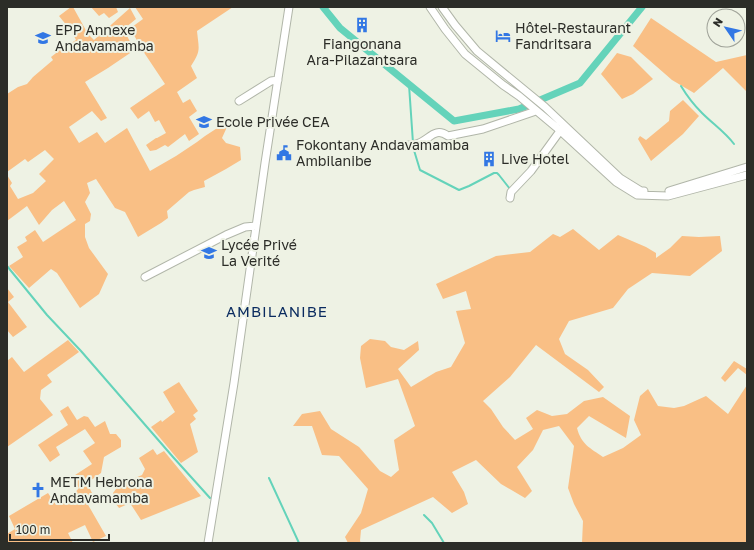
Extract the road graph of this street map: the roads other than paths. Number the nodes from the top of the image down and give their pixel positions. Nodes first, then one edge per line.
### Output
1 (289, 7) edge
2 (430, 7) edge
3 (442, 7) edge
4 (278, 80) junction
5 (239, 101) dead end
6 (535, 110) junction
7 (560, 131) junction
8 (409, 145) dead end
9 (747, 167) edge
10 (747, 175) edge
11 (510, 198) dead end
12 (256, 226) junction
13 (146, 277) dead end
14 (208, 543) edge

1 - 4 street
2 - 6 street
3 - 9 street
4 - 5 street
4 - 12 street
6 - 7 street
6 - 8 street
7 - 10 street
7 - 11 street
12 - 13 street
12 - 14 street

